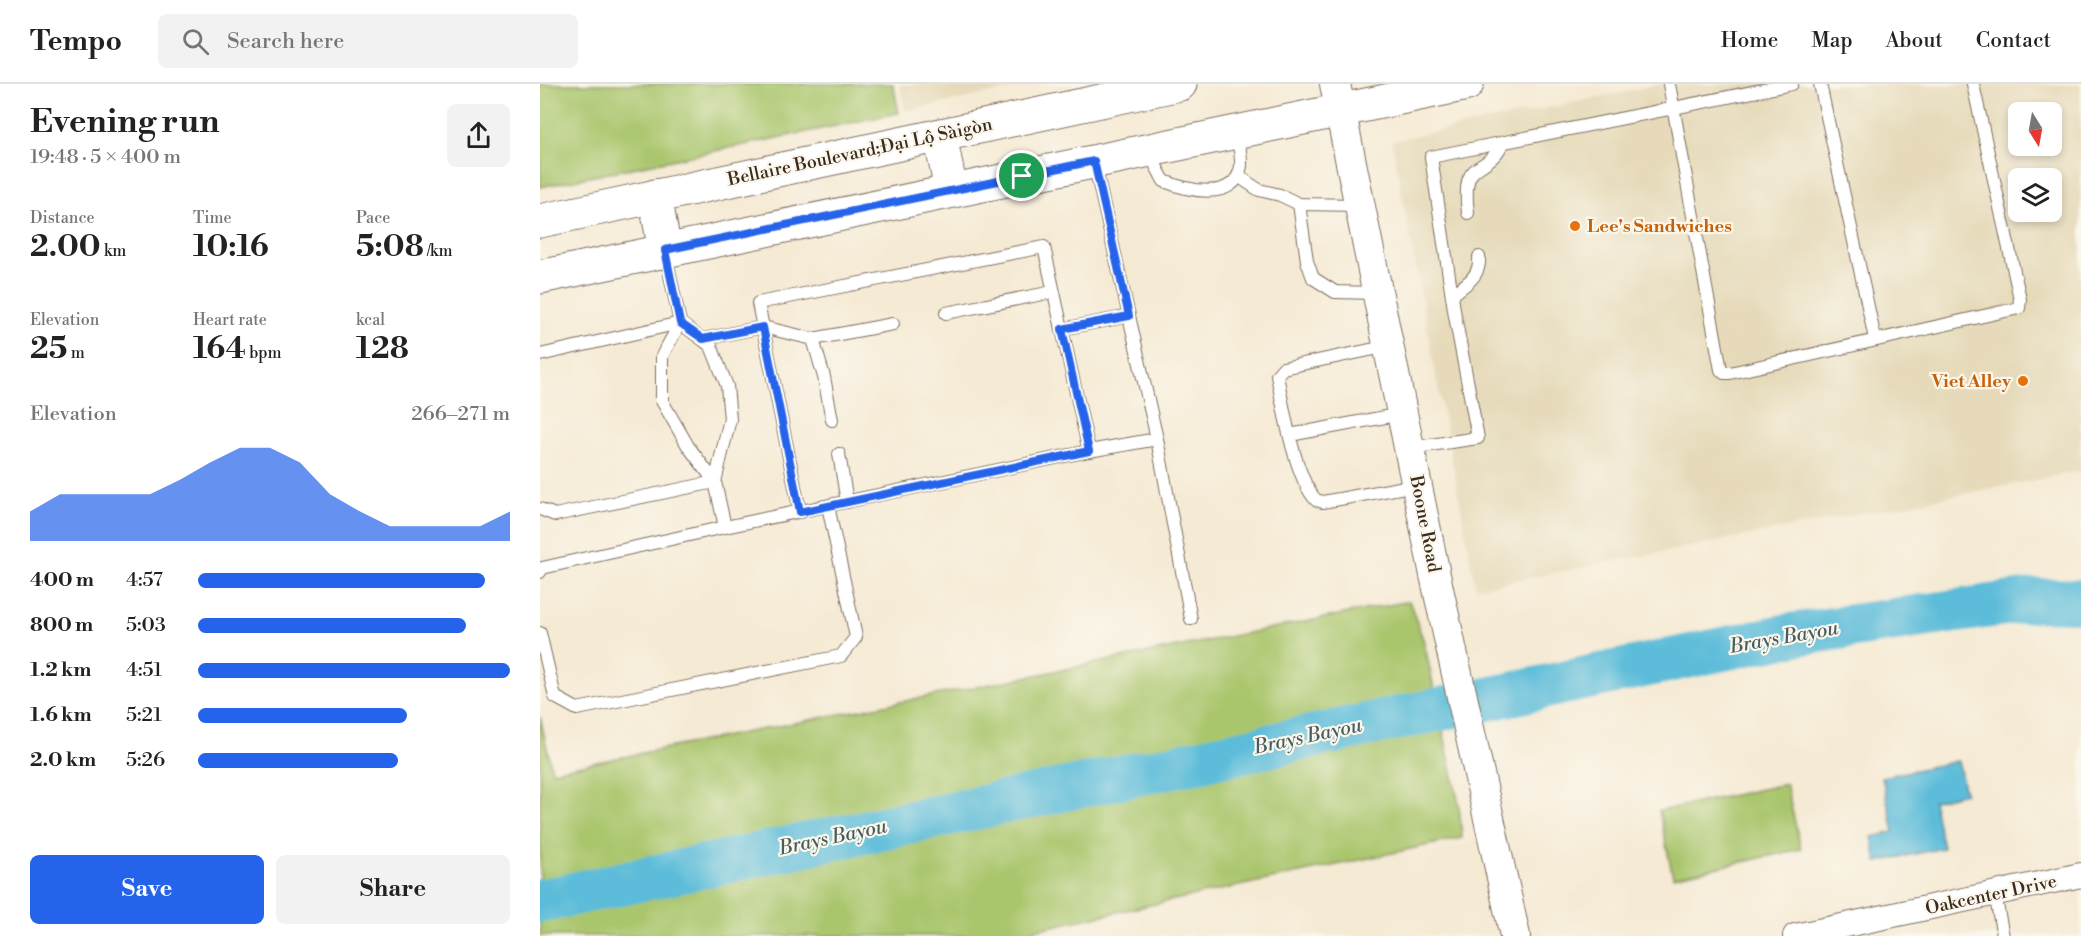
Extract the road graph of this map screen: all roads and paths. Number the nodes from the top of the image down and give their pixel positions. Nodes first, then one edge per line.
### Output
1 (1180, 84) edge
2 (1467, 84) edge
3 (1669, 84) edge
4 (1791, 84) edge
5 (1820, 84) edge
6 (1973, 84) edge
7 (1338, 97) edge
8 (1676, 108) junction
9 (1236, 132) junction
10 (940, 135) junction
11 (1503, 143) junction
12 (1148, 150) junction
13 (1094, 161) junction
14 (1238, 176) junction
15 (951, 191) junction
16 (655, 196) junction
17 (1299, 204) junction
18 (1360, 205) junction
19 (1468, 213) dead end
20 (540, 221) edge
21 (665, 250) junction
22 (1479, 256) dead end
23 (540, 277) edge
24 (1053, 292) junction
25 (1378, 293) junction
26 (1452, 295) junction
27 (946, 313) dead end
28 (1129, 316) junction
29 (680, 323) junction
30 (893, 324) dead end
31 (763, 327) junction
32 (1062, 329) junction
33 (703, 339) junction
34 (813, 339) junction
35 (1875, 339) junction
36 (1389, 346) junction
37 (540, 355) edge
38 (1402, 414) junction
39 (832, 420) dead end
40 (1290, 435) junction
41 (1157, 439) junction
42 (1410, 448) junction
43 (1089, 451) junction
44 (839, 454) dead end
45 (715, 482) junction
46 (1417, 484) junction
47 (847, 502) junction
48 (828, 506) junction
49 (540, 509) edge
50 (800, 512) junction
51 (725, 527) junction
52 (540, 572) edge
53 (1191, 619) dead end
54 (540, 633) edge
55 (2081, 875) edge
56 (1995, 894) junction
57 (1515, 936) edge
58 (1795, 936) edge
59 (2003, 936) edge

1 - 10 main road, Bellaire Boulevard;Đại Lộ Sàigòn
2 - 7 main road
3 - 8 lane
4 - 8 lane
5 - 35 lane
6 - 35 lane
7 - 9 main road
7 - 18 street, Boone Road
8 - 11 lane
8 - 35 lane
9 - 12 main road
9 - 14 lane
10 - 15 main road
10 - 16 main road, Bellaire Boulevard;Đại Lộ Sàigòn
11 - 19 lane
11 - 26 lane
12 - 13 main road
12 - 14 lane
13 - 15 main road
13 - 28 lane
14 - 17 lane
15 - 21 main road
16 - 20 main road, Bellaire Boulevard;Đại Lộ Sàigòn
16 - 21 main road
17 - 18 lane
17 - 25 lane
18 - 25 street, Boone Road
21 - 23 main road
21 - 29 lane
22 - 26 lane
24 - 27 lane
24 - 31 lane
24 - 32 lane
25 - 36 street, Boone Road
26 - 42 lane
28 - 32 lane
28 - 41 lane
29 - 33 lane
29 - 37 lane
29 - 45 lane
30 - 34 lane
31 - 33 lane
31 - 34 lane
31 - 50 lane
32 - 43 lane
33 - 45 lane
34 - 39 lane
36 - 38 street, Boone Road
36 - 40 lane
38 - 40 lane
38 - 42 street, Boone Road
40 - 46 lane
41 - 43 lane
41 - 53 lane
42 - 46 street, Boone Road
43 - 47 lane
44 - 47 lane
45 - 49 lane
45 - 51 lane
46 - 57 street, Boone Road
47 - 48 lane
48 - 50 lane
48 - 54 lane
50 - 51 lane
51 - 52 lane
55 - 56 street, Oakcenter Drive
56 - 58 street, Oakcenter Drive
56 - 59 lane

